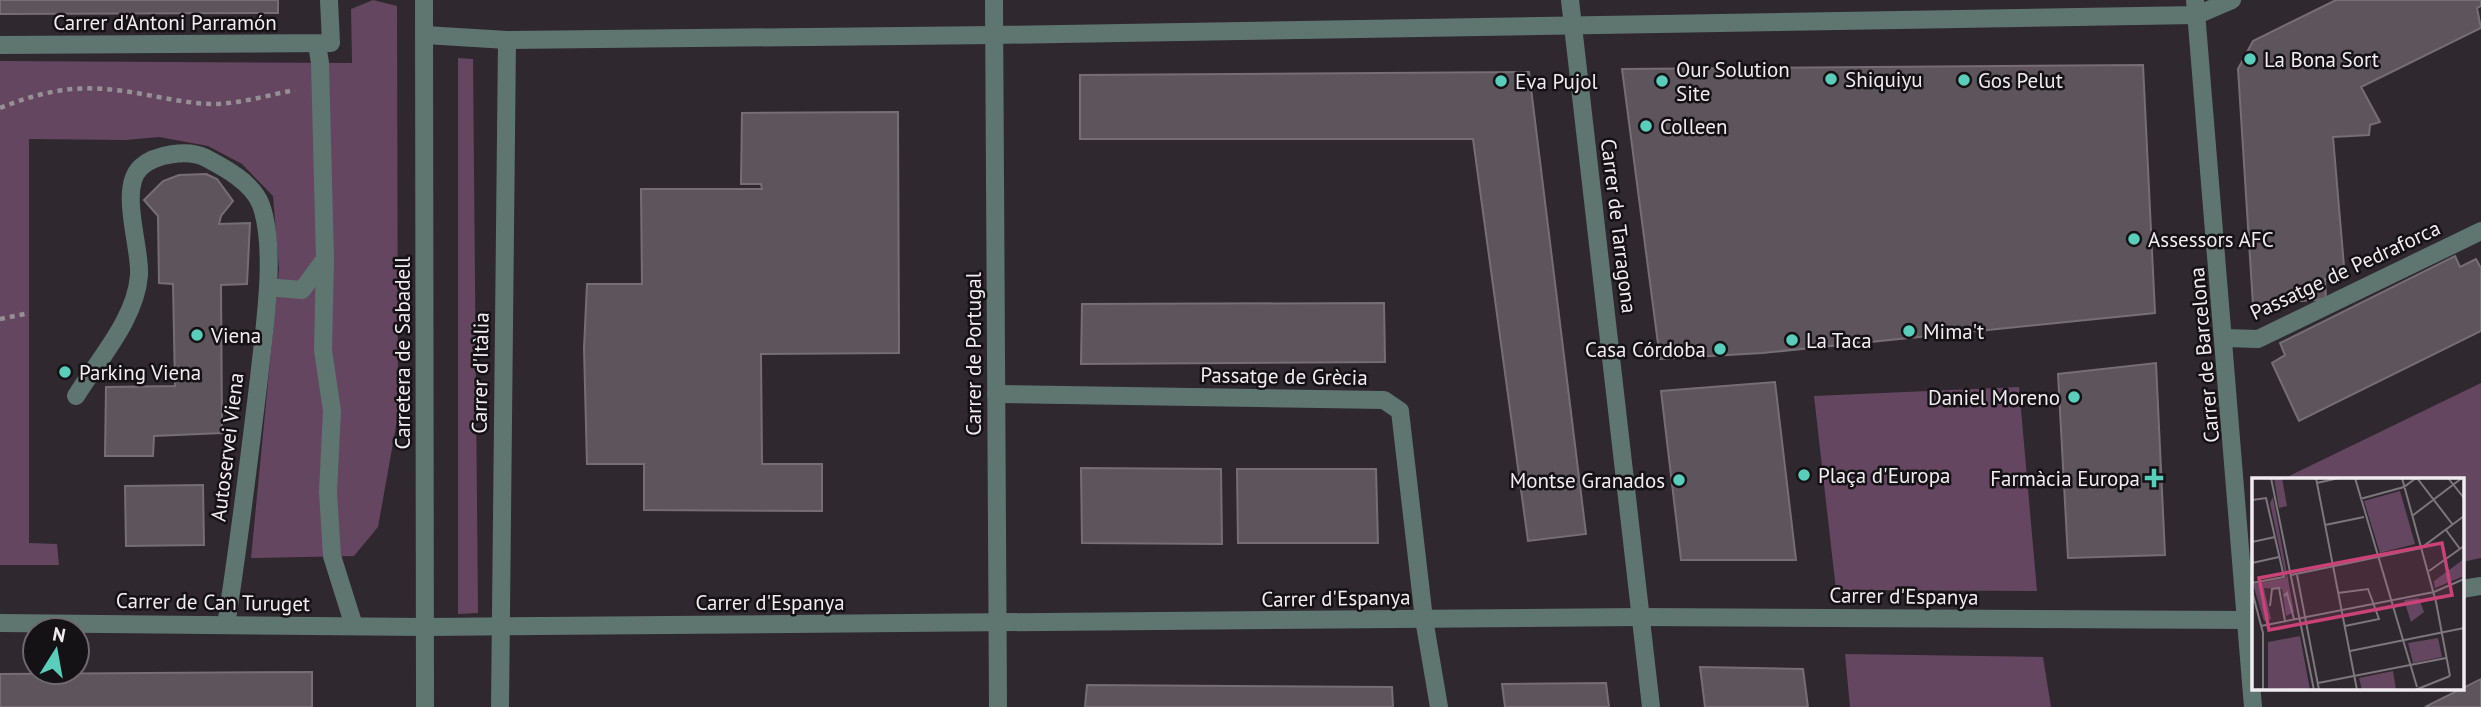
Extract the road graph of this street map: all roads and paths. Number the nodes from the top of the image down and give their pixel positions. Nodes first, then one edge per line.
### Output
1 (329, 0) edge
2 (424, 0) edge
3 (994, 0) edge
4 (1570, 0) edge
5 (2232, 0) edge
6 (2196, 8) edge
7 (1572, 26) junction
8 (425, 35) junction
9 (994, 35) junction
10 (507, 40) junction
11 (324, 43) junction
12 (0, 46) edge
13 (320, 63) junction
14 (0, 108) edge
15 (2481, 231) edge
16 (326, 259) junction
17 (278, 288) dead end
18 (29, 313) dead end
19 (0, 319) edge
20 (2225, 338) junction
21 (996, 394) junction
22 (76, 396) dead end
23 (1640, 617) junction
24 (1424, 619) junction
25 (2251, 620) edge
26 (0, 623) edge
27 (997, 624) junction
28 (226, 625) junction
29 (499, 625) junction
30 (354, 626) junction
31 (425, 627) junction
32 (2252, 664) edge
33 (425, 707) edge
34 (500, 707) edge
35 (998, 707) edge
36 (1439, 707) edge
37 (1651, 707) edge

1 - 11 street
2 - 8 street, Carretera de Sabadell
3 - 9 street, Carrer de Portugal
4 - 7 street, Carrer de Tarragona
5 - 6 street
6 - 7 street
6 - 20 street, Carrer de Barcelona
7 - 9 street
7 - 23 street, Carrer de Tarragona
8 - 10 street
8 - 31 street, Carretera de Sabadell
9 - 10 street
9 - 21 street, Carrer de Portugal
10 - 29 street, Carrer d'Itàlia
11 - 12 street, Carrer d'Antoni Parramón
11 - 13 street
13 - 14 path
13 - 16 street
15 - 20 street, Passatge de Pedraforca
16 - 17 street
16 - 30 street
18 - 19 path
20 - 25 street, Carrer de Barcelona
21 - 24 street, Passatge de Grècia
21 - 27 street, Carrer de Portugal
22 - 28 street, Autoservei Viena
23 - 24 street, Carrer d'Espanya
23 - 25 street, Carrer d'Espanya
23 - 37 street, Carrer de Tarragona
24 - 27 street, Carrer d'Espanya
24 - 36 street, Passatge de Grècia
25 - 32 street, Carrer de Barcelona
26 - 28 street, Carrer de Can Turuget
27 - 29 street, Carrer d'Espanya
27 - 35 street, Carrer de Portugal
28 - 30 street, Carrer de Can Turuget
29 - 31 street, Carrer d'Espanya
29 - 34 street, Carrer d'Itàlia
30 - 31 street, Carrer de Can Turuget
31 - 33 street, Carretera de Sabadell

